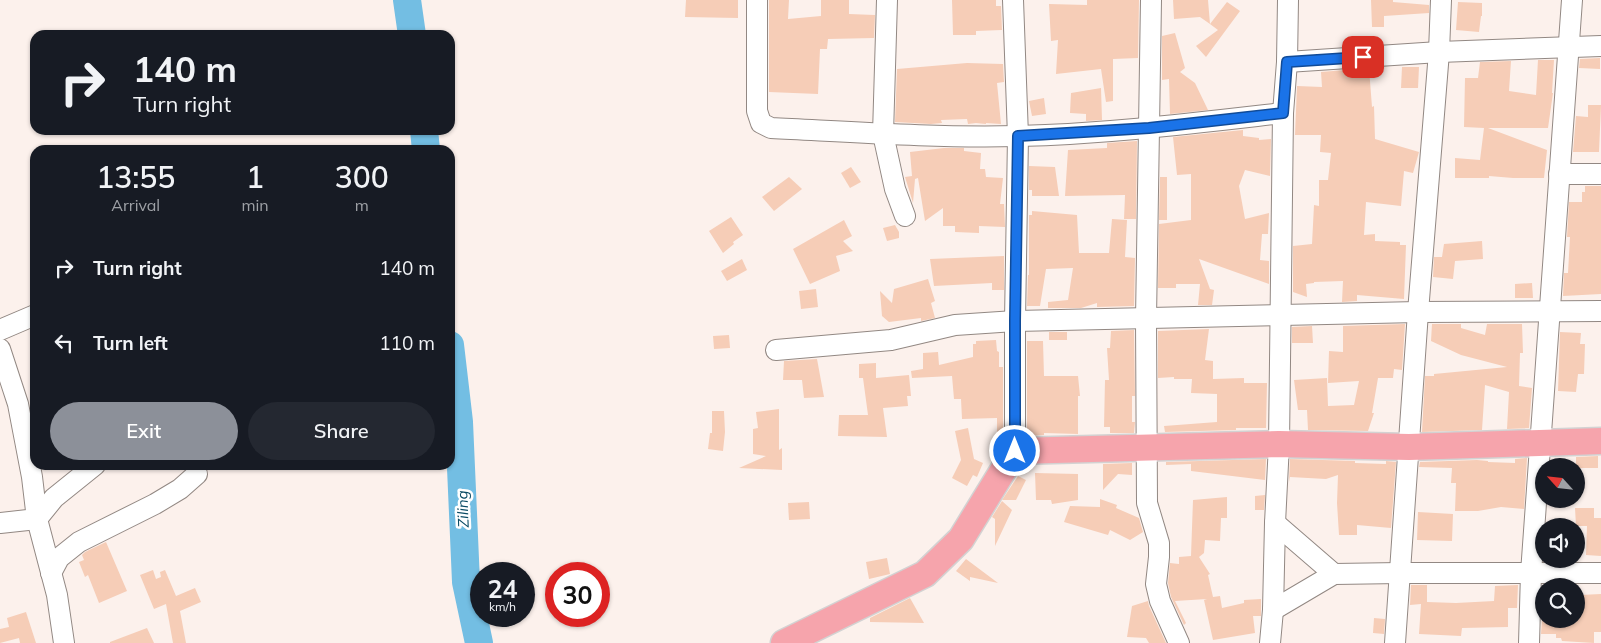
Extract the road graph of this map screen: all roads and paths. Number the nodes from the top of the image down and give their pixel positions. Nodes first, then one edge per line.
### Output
1 (757, 0) edge
2 (887, 0) edge
3 (1013, 0) edge
4 (1151, 0) edge
5 (1288, 0) edge
6 (1441, 0) edge
7 (1572, 0) edge
8 (1568, 46) junction
9 (1601, 46) edge
10 (1439, 52) junction
11 (1287, 62) junction
12 (1283, 113) junction
13 (1149, 128) junction
14 (883, 134) junction
15 (1018, 136) junction
16 (1559, 174) junction
17 (1601, 174) edge
18 (905, 216) dead end
19 (1601, 311) edge
20 (1418, 312) junction
21 (1550, 313) junction
22 (1281, 316) junction
23 (30, 318) edge
24 (1146, 319) junction
25 (1015, 321) junction
26 (0, 330) edge
27 (0, 349) edge
28 (776, 350) dead end
29 (1601, 441) edge
30 (1541, 443) junction
31 (1279, 444) junction
32 (1409, 446) junction
33 (1147, 447) junction
34 (1015, 451) junction
35 (30, 466) edge
36 (31, 470) edge
37 (89, 470) edge
38 (197, 474) dead end
39 (37, 519) junction
40 (0, 523) edge
41 (1274, 524) junction
42 (51, 573) junction
43 (1400, 573) junction
44 (1531, 573) junction
45 (1601, 573) edge
46 (1334, 574) junction
47 (1273, 610) junction
48 (64, 643) edge
49 (784, 643) edge
50 (1178, 643) edge
51 (1270, 643) edge
52 (1395, 643) edge
53 (1529, 643) edge

1 - 14 street
2 - 14 street
3 - 15 street
4 - 13 street
5 - 11 street
6 - 10 street
7 - 8 street
8 - 9 street
8 - 10 street
8 - 16 street
10 - 11 street
10 - 20 street
11 - 12 street
12 - 13 street
12 - 22 street
13 - 15 street
13 - 24 street
14 - 15 street
14 - 18 street
15 - 25 street
16 - 17 street
16 - 21 street
19 - 21 street
20 - 21 street
20 - 22 street
20 - 32 street
21 - 30 street
22 - 24 street
22 - 31 street
23 - 26 street
24 - 25 street
24 - 33 street
25 - 28 street
25 - 34 street
27 - 35 street
29 - 30 main road
30 - 32 main road
30 - 44 street
31 - 32 main road
31 - 33 main road
31 - 41 street
32 - 43 street
33 - 34 main road
33 - 50 street
34 - 49 main road
36 - 39 street
37 - 39 street
38 - 42 street
39 - 40 street
39 - 42 street
41 - 46 street
41 - 47 street
42 - 48 street
43 - 44 street
43 - 46 street
43 - 52 street
44 - 45 street
44 - 53 street
46 - 47 street
47 - 51 street

